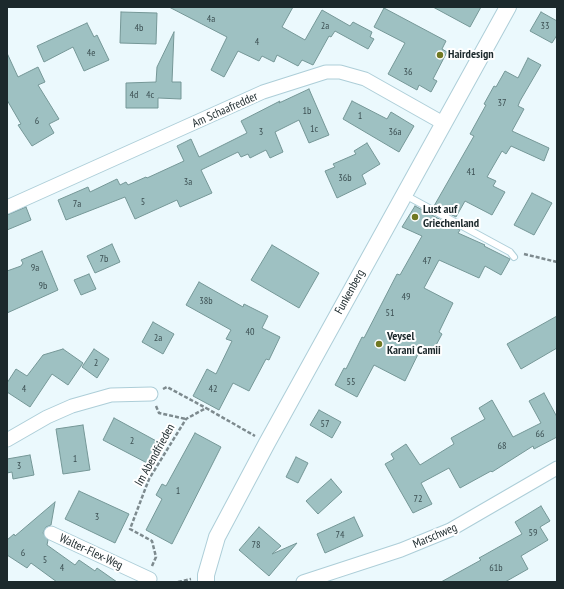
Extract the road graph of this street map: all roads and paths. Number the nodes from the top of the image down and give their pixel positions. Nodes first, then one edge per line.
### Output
1 (508, 7) edge
2 (443, 123) junction
3 (404, 195) junction
4 (7, 207) edge
5 (504, 249) junction
6 (514, 258) dead end
7 (557, 262) edge
8 (150, 394) junction
9 (206, 408) junction
10 (186, 419) junction
11 (7, 440) edge
12 (267, 443) junction
13 (557, 468) edge
14 (51, 533) dead end
15 (147, 580) edge
16 (206, 582) edge
17 (303, 582) edge

1 - 2 street, Funkenberg
2 - 3 street, Funkenberg
2 - 4 street, Am Schaafredder
3 - 5 lane
3 - 12 street, Funkenberg
5 - 6 lane
5 - 7 path
8 - 9 path
8 - 10 path
8 - 11 street
9 - 10 path, Im Abendfrieden
9 - 12 path
10 - 15 path, Im Abendfrieden
12 - 16 street, Funkenberg
13 - 17 street, Marschweg
14 - 15 street, Walter-Flex-Weg

